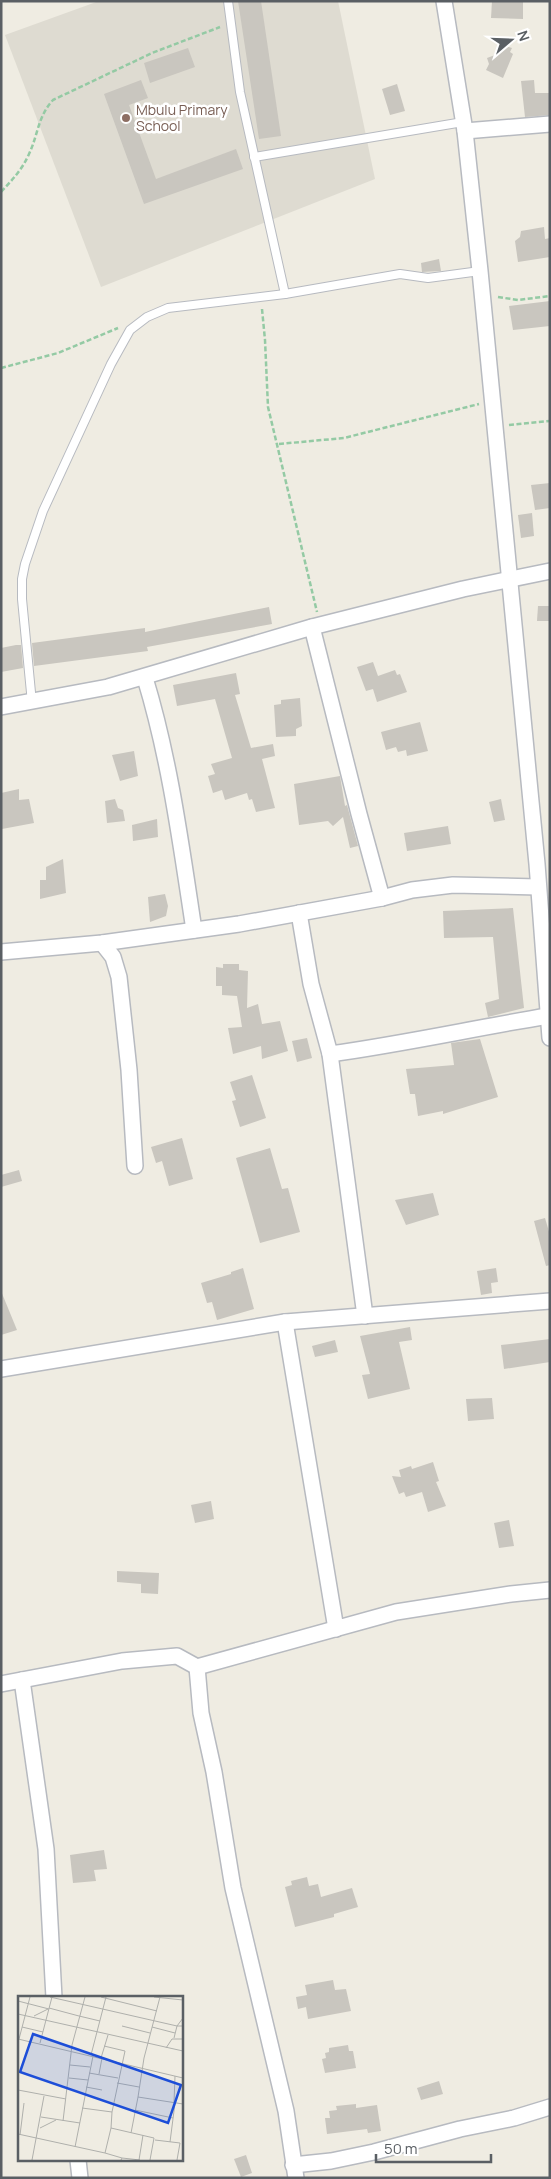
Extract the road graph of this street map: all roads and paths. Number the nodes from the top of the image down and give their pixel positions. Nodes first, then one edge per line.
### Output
1 (228, 1) edge
2 (444, 1) edge
3 (230, 23) junction
4 (550, 124) edge
5 (464, 127) junction
6 (254, 156) junction
7 (1, 192) edge
8 (480, 271) junction
9 (482, 292) junction
10 (285, 294) junction
11 (550, 296) edge
12 (260, 297) junction
13 (140, 322) junction
14 (1, 368) edge
15 (492, 401) junction
16 (550, 421) edge
17 (495, 426) junction
18 (278, 444) junction
19 (550, 571) edge
20 (510, 579) junction
21 (316, 627) junction
22 (145, 678) junction
23 (32, 703) junction
24 (1, 707) edge
25 (543, 863) edge
26 (538, 887) junction
27 (382, 898) junction
28 (299, 913) junction
29 (194, 930) junction
30 (102, 943) junction
31 (1, 952) edge
32 (548, 1011) edge
33 (550, 1038) edge
34 (330, 1054) junction
35 (135, 1166) dead end
36 (550, 1301) edge
37 (365, 1316) junction
38 (285, 1322) junction
39 (1, 1369) edge
40 (550, 1590) edge
41 (336, 1628) junction
42 (197, 1667) junction
43 (22, 1680) junction
44 (1, 1684) edge
45 (54, 1996) edge
46 (550, 2107) edge
47 (78, 2162) edge
48 (294, 2172) edge
49 (80, 2178) edge

1 - 3 lane
2 - 5 street
3 - 6 lane
3 - 7 path
4 - 5 street
5 - 6 lane
5 - 8 street
6 - 10 lane
8 - 9 street
8 - 10 lane
9 - 11 path
9 - 15 street
10 - 12 lane
12 - 13 lane
12 - 18 path
13 - 14 path
13 - 23 lane
15 - 17 street
15 - 18 path
16 - 17 path
17 - 20 street
18 - 21 path
19 - 20 street
20 - 21 street
20 - 25 street
21 - 22 street
21 - 27 street
22 - 23 street
22 - 29 street
23 - 24 street
25 - 26 street
26 - 27 street
26 - 32 street
27 - 28 street
28 - 29 street
28 - 34 street
29 - 30 street
30 - 31 street
30 - 35 street
32 - 33 street
32 - 34 street
34 - 37 street
36 - 37 street
37 - 38 street
38 - 39 street
38 - 41 street
40 - 41 street
41 - 42 street
42 - 43 street
42 - 48 street
43 - 44 street
43 - 45 street
46 - 48 street
47 - 49 street

